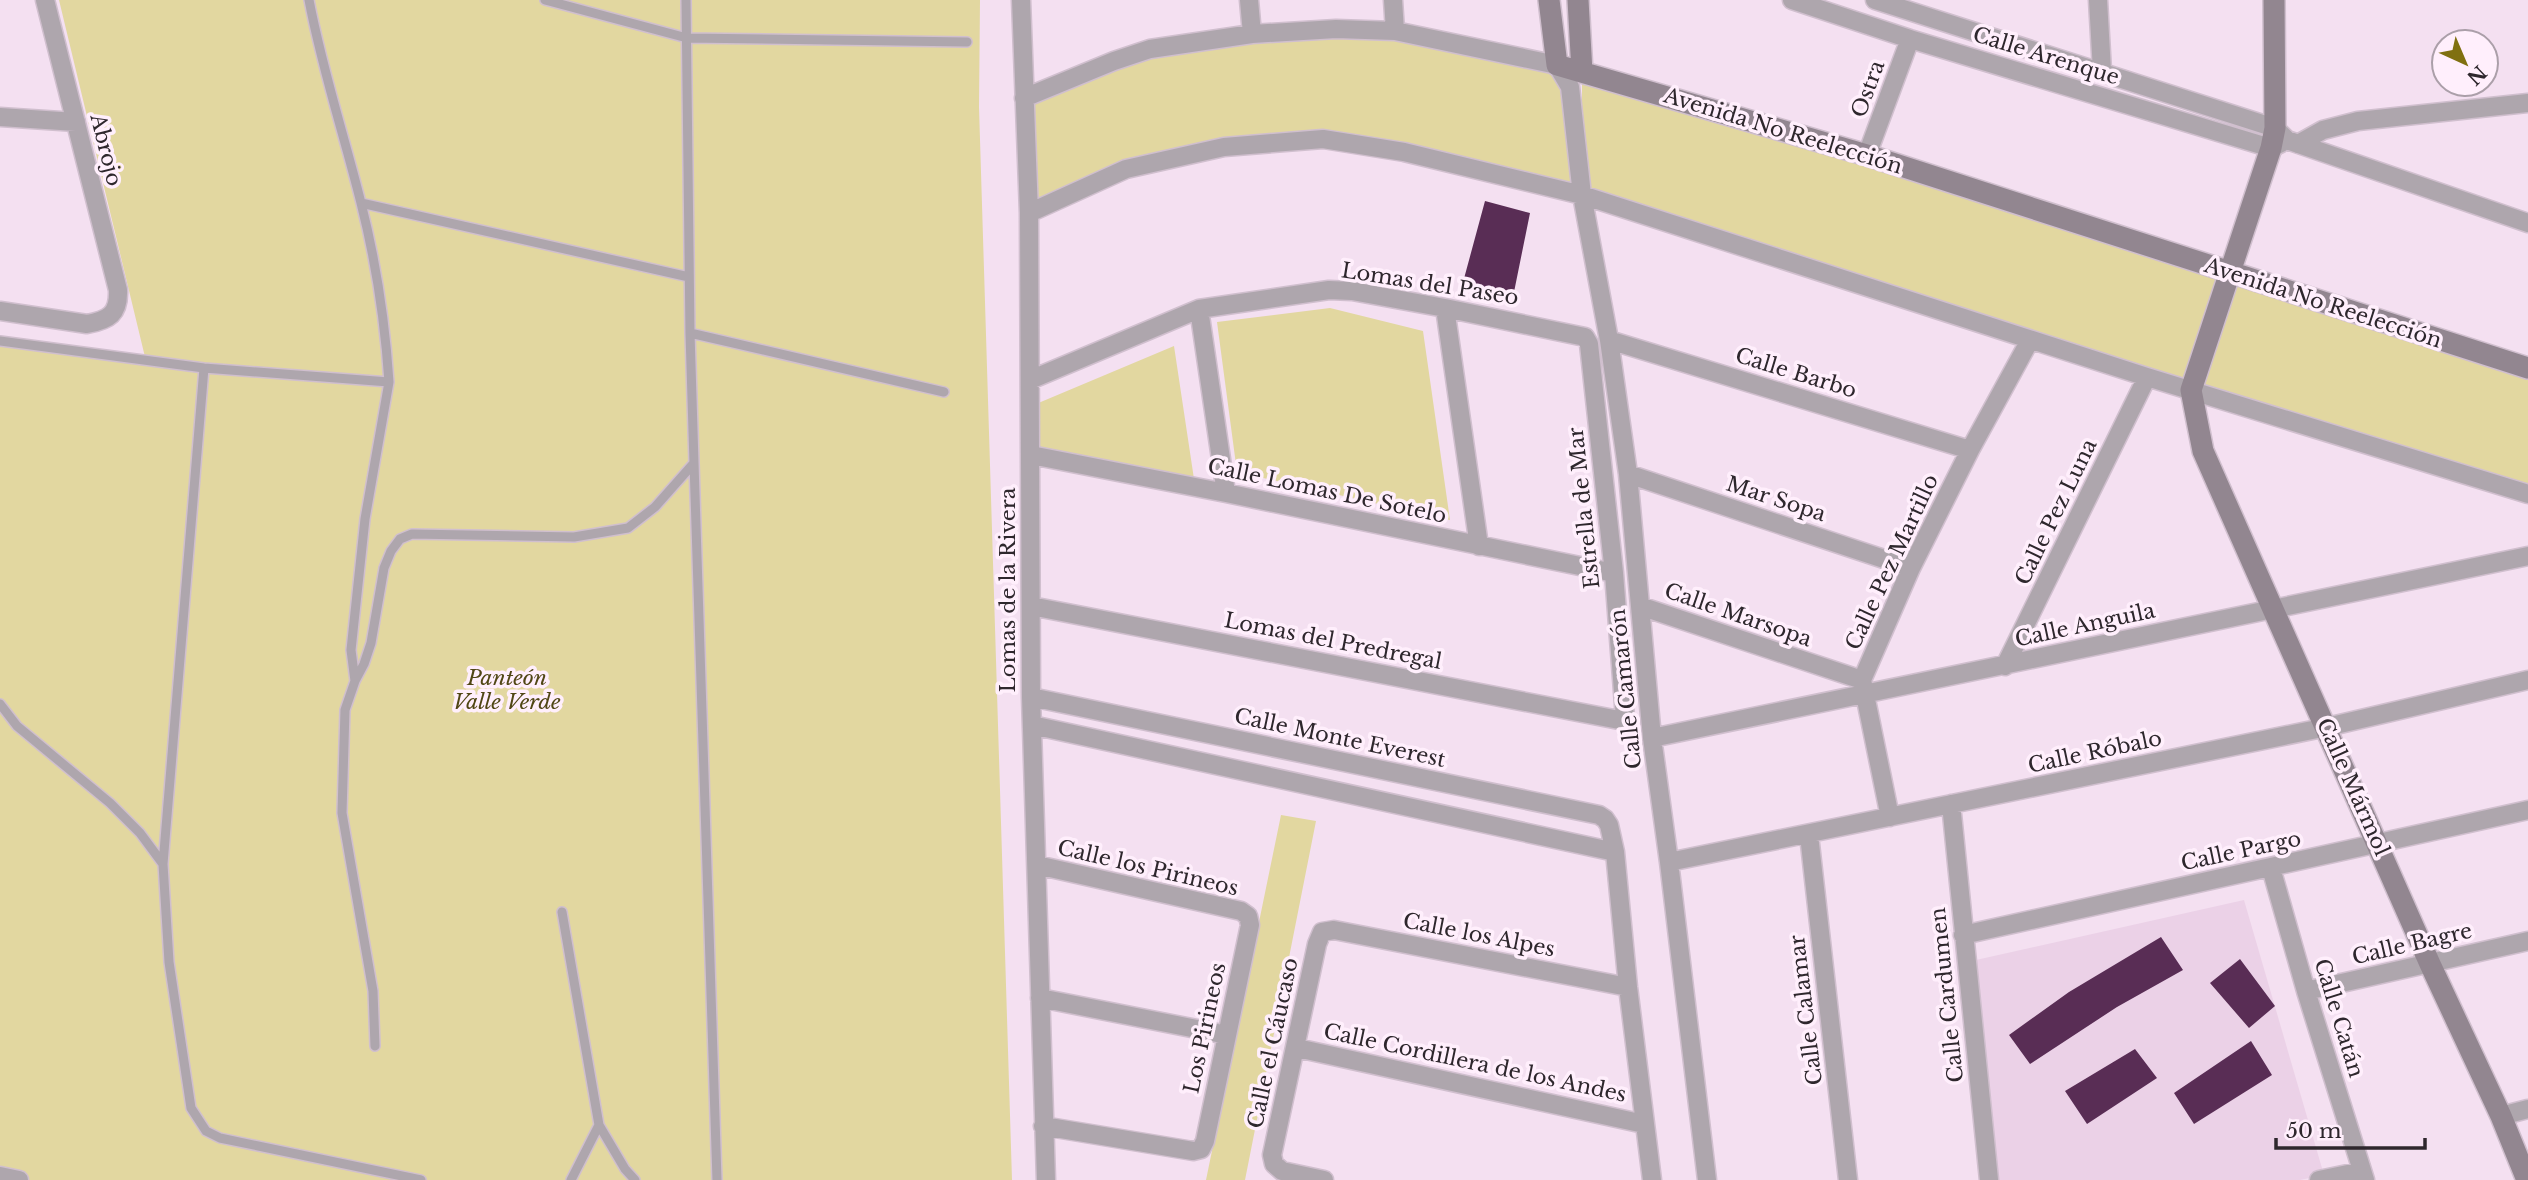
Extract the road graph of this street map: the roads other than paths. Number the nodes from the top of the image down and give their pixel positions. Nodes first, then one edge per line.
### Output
1 (44, 0) edge
2 (309, 0) edge
3 (545, 0) edge
4 (686, 0) edge
5 (1021, 0) edge
6 (1249, 0) edge
7 (1393, 0) edge
8 (1549, 0) edge
9 (1578, 0) edge
10 (1792, 0) edge
11 (1875, 0) edge
12 (2098, 0) edge
13 (2274, 0) edge
14 (1929, 9) edge
15 (1395, 31) junction
16 (1252, 34) junction
17 (687, 37) junction
18 (1910, 39) junction
19 (967, 41) dead end
20 (1557, 65) junction
21 (2102, 71) junction
22 (1576, 79) junction
23 (1024, 97) junction
24 (2528, 103) edge
25 (0, 117) edge
26 (76, 122) junction
27 (2283, 140) junction
28 (1867, 155) junction
29 (1582, 195) junction
30 (362, 203) junction
31 (1029, 213) junction
32 (2528, 223) edge
33 (2230, 274) junction
34 (689, 277) junction
35 (1446, 308) junction
36 (1199, 309) junction
37 (0, 311) edge
38 (690, 333) junction
39 (1585, 337) joint
40 (1609, 340) junction
41 (2030, 340) junction
42 (0, 341) edge
43 (204, 368) junction
44 (2528, 368) edge
45 (2147, 377) junction
46 (1030, 380) junction
47 (389, 383) junction
48 (2191, 390) junction
49 (944, 392) dead end
50 (1970, 450) junction
51 (1031, 455) junction
52 (694, 463) junction
53 (1628, 474) junction
54 (1226, 493) junction
55 (2528, 494) edge
56 (1479, 546) junction
57 (2528, 556) edge
58 (1911, 568) junction
59 (1614, 573) junction
60 (1640, 606) junction
61 (1031, 607) junction
62 (2272, 608) junction
63 (2005, 666) junction
64 (2528, 680) edge
65 (355, 681) junction
66 (1863, 686) junction
67 (1031, 697) junction
68 (0, 704) edge
69 (1625, 718) joint
70 (1031, 726) junction
71 (2327, 727) junction
72 (1652, 738) junction
73 (1951, 804) junction
74 (2528, 810) edge
75 (1890, 817) junction
76 (1809, 835) junction
77 (2378, 845) junction
78 (1615, 852) junction
79 (1669, 862) junction
80 (163, 863) junction
81 (1037, 865) junction
82 (2272, 868) junction
83 (562, 912) dead end
84 (1248, 916) joint
85 (1321, 932) joint
86 (1963, 935) junction
87 (2528, 941) edge
88 (2430, 964) junction
89 (1628, 987) junction
90 (2306, 991) junction
91 (1041, 998) junction
92 (1227, 1035) junction
93 (375, 1046) dead end
94 (1297, 1048) junction
95 (2528, 1109) edge
96 (2501, 1116) junction
97 (1644, 1124) junction
98 (599, 1125) junction
99 (1043, 1126) junction
100 (2363, 1175) edge
101 (0, 1176) edge
102 (19, 1180) edge
103 (421, 1180) edge
104 (571, 1180) edge
105 (635, 1180) edge
106 (717, 1180) edge
107 (1046, 1180) edge
108 (1324, 1180) edge
109 (1652, 1180) edge
110 (1707, 1180) edge
111 (1848, 1180) edge
112 (1989, 1180) edge
113 (2319, 1180) edge
114 (2527, 1180) edge

1 - 26 street, Abrojo
2 - 30 lane
3 - 17 lane
4 - 17 lane
5 - 23 street, Lomas de la Rivera
6 - 16 street
7 - 15 street
8 - 20 street
9 - 22 street
10 - 18 street, Calle Arenque
11 - 14 street, Calle Arenque
12 - 21 street
13 - 27 street
14 - 21 street, Calle Arenque
15 - 16 street, Avenida No Reelección
15 - 20 street, Avenida No Reelección
16 - 23 street, Avenida No Reelección
17 - 19 lane
17 - 34 lane
18 - 27 street, Calle Arenque
18 - 28 street, Ostra
20 - 22 street, Avenida No Reelección
21 - 27 street, Calle Arenque
22 - 28 street, Avenida No Reelección
22 - 29 street, Calle Camarón
23 - 31 street, Lomas de la Rivera
24 - 27 street
25 - 26 street
26 - 37 street, Abrojo
27 - 32 street, Calle Arenque
27 - 33 street
28 - 33 street, Avenida No Reelección
29 - 31 street
29 - 40 street, Calle Camarón
29 - 41 street
30 - 34 lane
30 - 47 lane
31 - 46 street, Lomas de la Rivera
33 - 44 street, Avenida No Reelección
33 - 48 street
34 - 38 lane
35 - 36 street, Lomas del Paseo
35 - 39 street, Lomas del Paseo
35 - 56 street
36 - 46 street, Lomas del Paseo
36 - 54 street
38 - 49 lane
38 - 52 lane
39 - 59 street, Estrella de Mar
40 - 50 street, Calle Barbo
40 - 53 street, Calle Camarón
41 - 45 street
41 - 50 street, Calle Pez Martillo
42 - 43 lane
43 - 47 lane
43 - 80 lane
45 - 48 street
45 - 63 street, Calle Pez Luna
46 - 51 street, Lomas de la Rivera
47 - 65 lane
48 - 55 street
48 - 62 street, Calle Mármol
50 - 58 street, Calle Pez Martillo
51 - 54 street, Calle Lomas De Sotelo
51 - 61 street, Lomas de la Rivera
52 - 65 lane
52 - 106 lane
53 - 58 street, Mar Sopa
53 - 60 street, Calle Camarón
54 - 56 street, Calle Lomas De Sotelo
56 - 59 street, Calle Lomas De Sotelo
57 - 62 street, Calle Anguila
58 - 66 street, Calle Pez Martillo
59 - 69 street, Estrella de Mar
60 - 66 street, Calle Marsopa
60 - 72 street, Calle Camarón
61 - 67 street, Lomas de la Rivera
61 - 69 street, Lomas del Predregal
62 - 63 street, Calle Anguila
62 - 71 street, Calle Mármol
63 - 66 street, Calle Anguila
64 - 71 street, Calle Róbalo
65 - 93 lane
66 - 72 street, Calle Anguila
66 - 75 street
67 - 70 street, Lomas de la Rivera
67 - 78 street, Calle Monte Everest
68 - 80 lane
70 - 78 street
70 - 81 street, Lomas de la Rivera
71 - 73 street, Calle Róbalo
71 - 77 street, Calle Mármol
72 - 79 street, Calle Camarón
73 - 75 street, Calle Róbalo
73 - 86 street, Calle Cardumen
74 - 77 street, Calle Pargo
75 - 76 street, Calle Róbalo
76 - 79 street, Calle Róbalo
76 - 111 street, Calle Calamar
77 - 82 street, Calle Pargo
77 - 88 street, Calle Mármol
78 - 89 street, Calle Monte Everest
79 - 110 street, Calle Camarón
80 - 103 lane
81 - 84 street, Calle los Pirineos
81 - 91 street, Lomas de la Rivera
82 - 86 street, Calle Pargo
82 - 90 street, Calle Catán
83 - 98 lane
84 - 92 street, Los Pirineos
85 - 89 street, Calle los Alpes
85 - 94 street, Calle el Cáucaso
86 - 112 street, Calle Cardumen
87 - 88 street, Calle Bagre
88 - 90 street, Calle Bagre
88 - 96 street, Calle Mármol
89 - 97 street, Calle Monte Everest
90 - 100 street, Calle Catán
91 - 92 street
91 - 99 street, Lomas de la Rivera
92 - 99 street, Los Pirineos
94 - 97 street, Calle Cordillera de los Andes
94 - 108 street, Calle el Cáucaso
95 - 96 street
96 - 114 street, Calle Mármol
97 - 109 street, Calle Monte Everest
98 - 104 lane
98 - 105 lane
99 - 107 street, Lomas de la Rivera
100 - 113 street
101 - 102 street

